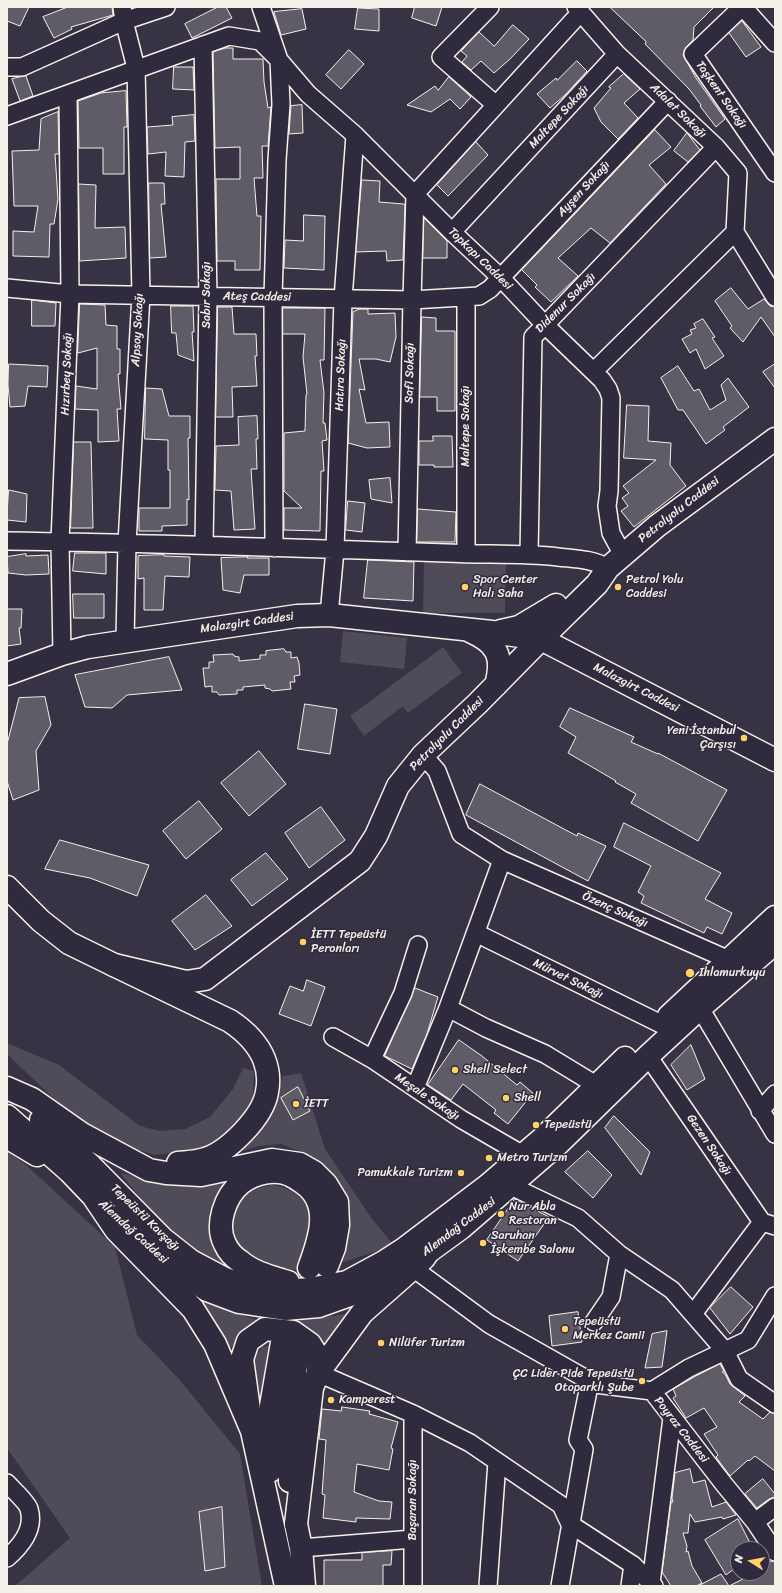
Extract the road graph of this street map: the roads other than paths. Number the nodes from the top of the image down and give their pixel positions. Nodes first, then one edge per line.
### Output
1 (166, 7) edge
2 (490, 7) edge
3 (742, 7) edge
4 (578, 9) edge
5 (266, 11) edge
6 (123, 14) edge
7 (775, 43) edge
8 (203, 45) junction
9 (617, 54) junction
10 (279, 60) junction
11 (136, 68) junction
12 (12, 69) edge
13 (68, 94) junction
14 (668, 101) junction
15 (496, 104) junction
16 (7, 116) edge
17 (355, 135) junction
18 (716, 148) junction
19 (775, 173) edge
20 (415, 194) junction
21 (452, 232) junction
22 (735, 232) junction
23 (500, 278) junction
24 (7, 288) edge
25 (70, 294) junction
26 (141, 295) junction
27 (208, 297) junction
28 (466, 297) junction
29 (775, 297) edge
30 (273, 298) junction
31 (343, 299) junction
32 (412, 300) junction
33 (545, 326) junction
34 (594, 371) junction
35 (775, 439) edge
36 (7, 541) edge
37 (60, 542) junction
38 (127, 544) junction
39 (204, 545) junction
40 (274, 548) junction
41 (335, 550) junction
42 (407, 552) junction
43 (466, 554) junction
44 (529, 554) junction
45 (615, 562) junction
46 (562, 609) junction
47 (329, 615) junction
48 (469, 630) junction
49 (492, 632) junction
50 (540, 639) junction
51 (125, 640) junction
52 (564, 651) junction
53 (62, 654) junction
54 (7, 674) edge
55 (496, 685) junction
56 (423, 755) junction
57 (775, 760) edge
58 (502, 860) junction
59 (7, 887) edge
60 (775, 917) edge
61 (476, 933) junction
62 (418, 945) dead end
63 (773, 951) edge
64 (728, 960) junction
65 (114, 965) junction
66 (448, 1008) junction
67 (700, 1008) junction
68 (661, 1024) junction
69 (333, 1037) dead end
70 (648, 1056) junction
71 (372, 1059) junction
72 (596, 1085) junction
73 (7, 1088) edge
74 (415, 1088) junction
75 (7, 1091) edge
76 (775, 1094) edge
77 (760, 1111) junction
78 (7, 1116) edge
79 (775, 1134) edge
80 (7, 1137) edge
81 (523, 1155) junction
82 (127, 1157) junction
83 (70, 1172) junction
84 (512, 1186) junction
85 (93, 1196) junction
86 (768, 1224) edge
87 (428, 1252) junction
88 (619, 1254) junction
89 (413, 1268) junction
90 (315, 1275) junction
91 (775, 1296) edge
92 (693, 1314) junction
93 (594, 1322) dead end
94 (725, 1351) junction
95 (318, 1373) junction
96 (590, 1381) junction
97 (652, 1391) junction
98 (775, 1404) edge
99 (413, 1414) junction
100 (672, 1418) junction
101 (252, 1430) junction
102 (497, 1462) junction
103 (7, 1482) edge
104 (775, 1507) edge
105 (755, 1522) junction
106 (296, 1524) junction
107 (570, 1524) junction
108 (413, 1539) junction
109 (301, 1548) junction
110 (775, 1552) edge
111 (7, 1558) edge
112 (633, 1565) junction
113 (652, 1584) edge
114 (286, 1586) edge
115 (304, 1586) edge
116 (413, 1586) edge
117 (488, 1586) edge
118 (560, 1586) edge
119 (630, 1586) edge

1 - 6 street
2 - 15 street
3 - 7 street
3 - 19 street, Taşkent Sokağı
4 - 9 street, Adalet Sokağı
4 - 15 street
5 - 10 street
6 - 11 street, Alpsoy Sokağı
6 - 12 street
8 - 10 street, Topkapı Caddesi
8 - 11 street, Topkapı Caddesi
8 - 27 street, Sabır Sokağı
9 - 14 street, Adalet Sokağı
9 - 21 street, Maltepe Sokağı
10 - 17 street, Topkapı Caddesi
10 - 30 street
11 - 13 street, Topkapı Caddesi
11 - 26 street, Alpsoy Sokağı
13 - 16 street, Topkapı Caddesi
13 - 25 street, Hızırbey Sokağı
14 - 18 street, Adalet Sokağı
14 - 23 street, Ayşen Sokağı
15 - 20 street
17 - 20 street, Topkapı Caddesi
17 - 31 street, Hatıra Sokağı
18 - 22 street, Adalet Sokağı
18 - 33 street, Didenur Sokağı
20 - 21 street, Topkapı Caddesi
20 - 32 street, Safi Sokağı
21 - 23 street, Topkapı Caddesi
22 - 29 street
22 - 34 street
23 - 28 street, Ateş Caddesi
23 - 33 street, Topkapı Caddesi
24 - 25 street, Ateş Caddesi
25 - 26 street, Ateş Caddesi
25 - 37 street, Hızırbey Sokağı
26 - 27 street, Ateş Caddesi
26 - 38 street, Alpsoy Sokağı
27 - 30 street, Ateş Caddesi
27 - 39 street, Sabır Sokağı
28 - 32 street, Ateş Caddesi
28 - 43 street, Maltepe Sokağı
30 - 31 street, Ateş Caddesi
30 - 40 street
31 - 32 street, Ateş Caddesi
31 - 41 street, Hatıra Sokağı
32 - 42 street, Safi Sokağı
33 - 34 street, Topkapı Caddesi
33 - 44 street, Didenur Sokağı
34 - 45 street, Topkapı Caddesi
35 - 45 main road, Petrolyolu Caddesi
36 - 37 street
37 - 38 street
37 - 53 street, Hızırbey Sokağı
38 - 39 street
38 - 51 street, Alpsoy Sokağı
39 - 40 street
40 - 41 street
41 - 42 street
41 - 47 street, Hatıra Sokağı
42 - 43 street
43 - 44 street
44 - 45 street
45 - 46 main road, Petrolyolu Caddesi
46 - 49 main road, Malazgirt Caddesi
46 - 50 main road, Petrolyolu Caddesi
46 - 52 main road
47 - 48 main road, Malazgirt Caddesi
47 - 51 main road, Malazgirt Caddesi
48 - 49 main road, Malazgirt Caddesi
48 - 55 main road
49 - 50 main road, Malazgirt Caddesi
50 - 52 main road, Malazgirt Caddesi
50 - 55 main road, Petrolyolu Caddesi
51 - 53 main road, Malazgirt Caddesi
52 - 57 main road, Malazgirt Caddesi
53 - 54 main road, Malazgirt Caddesi
55 - 56 main road, Petrolyolu Caddesi
56 - 58 street, Özenç Sokağı
56 - 65 main road, Petrolyolu Caddesi
58 - 61 street
58 - 64 street, Özenç Sokağı
59 - 65 main road
60 - 64 main road, Alemdağ Caddesi
61 - 66 street
61 - 68 street, Mürvet Sokağı
62 - 71 street
63 - 67 main road, Alemdağ Caddesi
64 - 68 main road, Alemdağ Caddesi
65 - 82 main road
66 - 72 street
66 - 74 street
67 - 70 main road, Alemdağ Caddesi
67 - 77 street
68 - 72 main road, Alemdağ Caddesi
69 - 71 street, Meşale Sokağı
70 - 84 main road, Alemdağ Caddesi
70 - 86 street, Gezen Sokağı
71 - 74 street, Meşale Sokağı
72 - 81 main road, Alemdağ Caddesi
73 - 82 main road
74 - 81 street, Meşale Sokağı
75 - 90 main road, Tepeüstü Kavşağı
76 - 77 street
77 - 79 street
78 - 83 main road
80 - 83 main road
81 - 90 main road, Alemdağ Caddesi
82 - 90 main road
83 - 85 main road
84 - 87 main road, Alemdağ Caddesi
84 - 88 street
85 - 87 main road, Alemdağ Caddesi
85 - 101 main road
86 - 92 street
87 - 89 main road
88 - 92 street
88 - 93 street
89 - 95 main road
89 - 96 street, Poyraz Caddesi
90 - 90 main road
91 - 94 street
92 - 94 street
94 - 97 street
94 - 98 street
95 - 99 street
95 - 101 main road
95 - 106 main road
96 - 97 street, Poyraz Caddesi
96 - 107 street
97 - 100 street, Poyraz Caddesi
99 - 102 street
99 - 108 street, Başaran Sokağı
100 - 105 street, Poyraz Caddesi
100 - 113 street
101 - 114 main road
102 - 107 street
102 - 117 street
103 - 111 street
104 - 105 street
105 - 110 street, Poyraz Caddesi
106 - 109 main road
106 - 114 main road
107 - 112 street
107 - 118 street
108 - 109 street
108 - 116 street, Başaran Sokağı
109 - 115 main road
112 - 113 street
112 - 119 street

